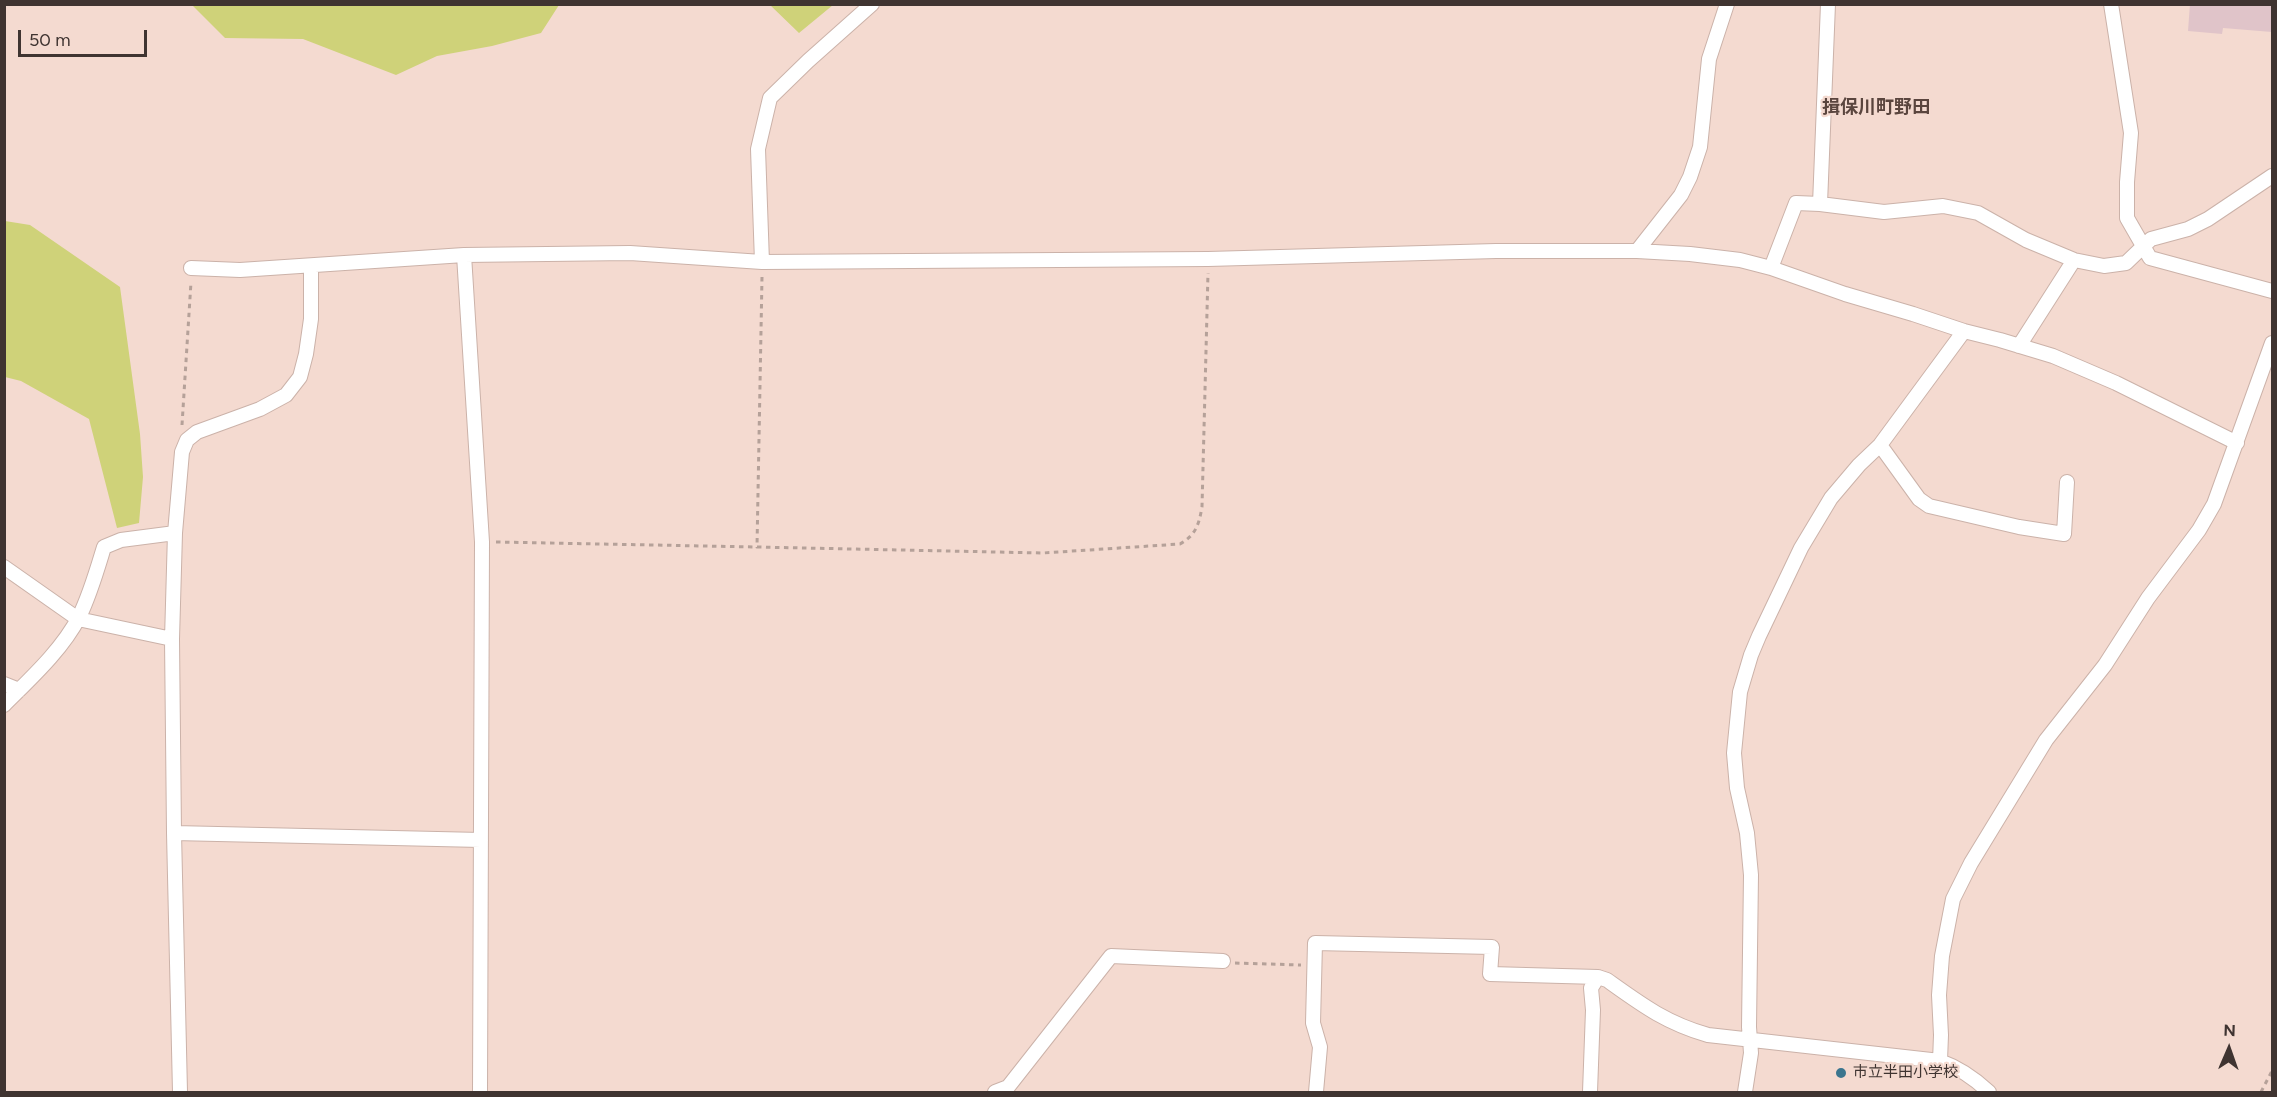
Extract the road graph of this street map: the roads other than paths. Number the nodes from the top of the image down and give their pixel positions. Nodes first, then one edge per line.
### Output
1 (872, 4) edge
2 (1727, 4) edge
3 (1828, 4) edge
4 (2111, 4) edge
5 (2272, 176) edge
6 (1820, 204) junction
7 (2145, 247) junction
8 (1637, 251) junction
9 (464, 255) junction
10 (2074, 260) junction
11 (762, 262) junction
12 (311, 266) junction
13 (191, 268) road end
14 (1771, 268) junction
15 (2272, 291) edge
16 (1964, 331) junction
17 (2272, 343) edge
18 (2019, 346) junction
19 (2237, 443) junction
20 (1880, 445) junction
21 (2067, 482) dead end
22 (175, 533) junction
23 (4, 567) edge
24 (78, 619) junction
25 (172, 639) junction
26 (4, 684) edge
27 (19, 690) junction
28 (4, 705) edge
29 (174, 833) junction
30 (481, 840) junction
31 (1223, 961) road end
32 (1598, 977) junction
33 (1750, 1039) junction
34 (1940, 1061) junction
35 (180, 1092) edge
36 (480, 1092) edge
37 (995, 1092) edge
38 (1316, 1092) edge
39 (1590, 1092) edge
40 (1746, 1092) edge
41 (1989, 1092) edge

1 - 11 street
2 - 8 street
3 - 6 street
4 - 7 street
5 - 7 street
6 - 10 street
6 - 14 street
7 - 10 street
7 - 15 street
8 - 11 street
8 - 14 street
9 - 11 street
9 - 12 street
9 - 30 street
10 - 18 street
12 - 13 street
12 - 22 street
14 - 16 street
16 - 18 street
16 - 20 street
17 - 19 street
18 - 19 street
19 - 34 street
20 - 21 street
20 - 33 street
22 - 24 street
22 - 25 street
23 - 24 street
24 - 25 street
24 - 27 street
25 - 29 street
26 - 27 street
27 - 28 street
29 - 30 street
29 - 35 street
30 - 36 street
31 - 37 street
32 - 33 street
32 - 38 street
32 - 39 street
33 - 34 street
33 - 40 street
34 - 41 street

